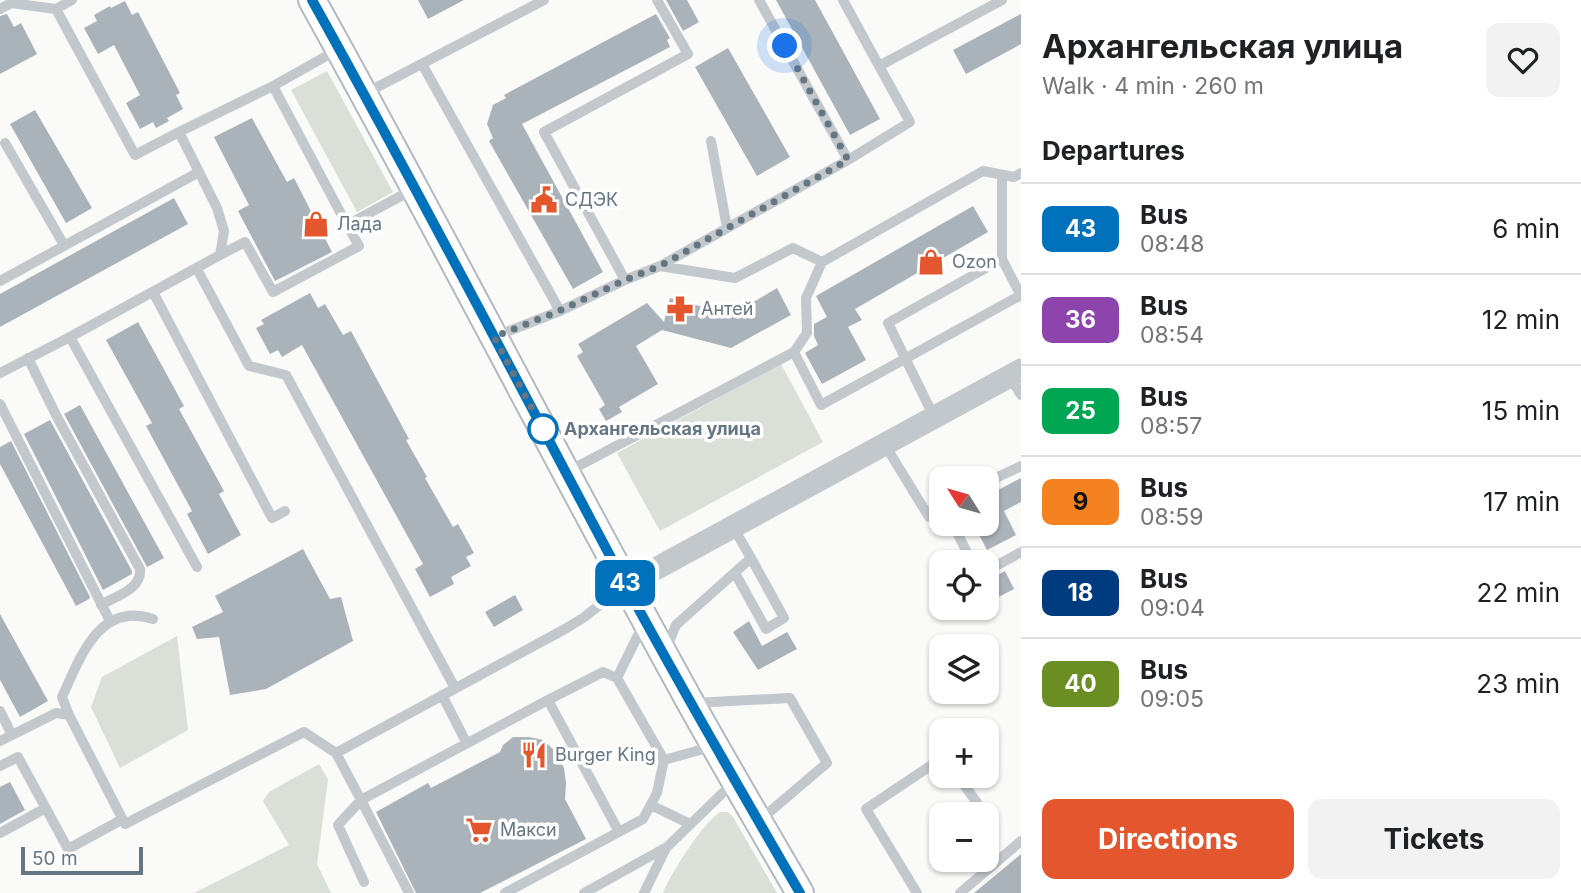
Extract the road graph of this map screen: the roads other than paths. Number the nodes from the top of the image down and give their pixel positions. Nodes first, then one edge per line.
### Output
1 (72, 0) edge
2 (312, 0) edge
3 (544, 0) edge
4 (657, 0) edge
5 (760, 0) edge
6 (844, 0) edge
7 (1002, 0) edge
8 (0, 9) edge
9 (56, 9) junction
10 (339, 48) junction
11 (422, 64) junction
12 (879, 66) junction
13 (273, 86) junction
14 (363, 94) junction
15 (179, 132) junction
16 (711, 141) dead end
17 (5, 143) dead end
18 (848, 160) junction
19 (199, 172) junction
20 (1021, 173) edge
21 (1002, 175) junction
22 (414, 188) junction
23 (347, 225) junction
24 (727, 228) junction
25 (224, 232) junction
26 (245, 242) junction
27 (64, 245) junction
28 (220, 255) junction
29 (1002, 259) junction
30 (822, 262) junction
31 (660, 266) junction
32 (197, 269) junction
33 (625, 280) junction
34 (0, 281) edge
35 (153, 292) junction
36 (1021, 295) edge
37 (559, 311) junction
38 (70, 337) junction
39 (494, 337) junction
40 (794, 352) junction
41 (28, 358) junction
42 (905, 358) junction
43 (0, 373) edge
44 (1017, 381) edge
45 (0, 404) edge
46 (934, 418) junction
47 (885, 444) junction
48 (1021, 466) edge
49 (566, 472) junction
50 (999, 476) edge
51 (285, 511) dead end
52 (929, 517) edge
53 (733, 527) junction
54 (1021, 552) edge
55 (751, 558) junction
56 (999, 564) edge
57 (197, 567) dead end
58 (735, 573) junction
59 (626, 585) junction
60 (102, 605) junction
61 (153, 619) dead end
62 (645, 620) junction
63 (110, 621) junction
64 (664, 655) junction
65 (617, 678) junction
66 (455, 688) junction
67 (442, 695) junction
68 (548, 700) junction
69 (691, 704) junction
70 (0, 712) edge
71 (69, 715) junction
72 (12, 735) junction
73 (0, 741) edge
74 (466, 742) junction
75 (715, 746) junction
76 (335, 753) junction
77 (664, 760) junction
78 (0, 766) edge
79 (929, 767) edge
80 (735, 781) junction
81 (361, 800) junction
82 (651, 805) junction
83 (46, 808) junction
84 (123, 819) junction
85 (758, 821) junction
86 (690, 824) junction
87 (619, 832) junction
88 (0, 833) edge
89 (1021, 841) edge
90 (666, 848) junction
91 (364, 882) dead end
92 (409, 893) edge
93 (505, 893) edge
94 (584, 893) edge
95 (644, 893) edge
96 (800, 893) edge
97 (917, 893) edge
98 (960, 893) edge

1 - 9 lane
2 - 10 main road
3 - 11 lane
4 - 33 lane
5 - 18 lane
6 - 12 lane
7 - 12 lane
8 - 9 lane
9 - 15 lane
10 - 13 lane
10 - 14 main road
11 - 14 lane
11 - 37 lane
12 - 18 lane
13 - 15 lane
13 - 23 lane
14 - 22 main road
15 - 19 lane
16 - 24 lane
17 - 27 lane
18 - 24 lane
19 - 25 lane
19 - 27 lane
20 - 21 lane
21 - 29 lane
21 - 30 lane
22 - 23 lane
22 - 39 main road
23 - 26 lane
24 - 31 lane
25 - 26 lane
25 - 28 lane
26 - 28 lane
27 - 34 lane
28 - 32 lane
29 - 36 lane
29 - 42 lane
30 - 31 lane
30 - 40 lane
31 - 33 lane
32 - 35 lane
32 - 66 lane
33 - 37 lane
35 - 38 lane
35 - 51 lane
36 - 42 lane
37 - 39 lane
38 - 41 lane
38 - 57 lane
39 - 49 main road
40 - 42 lane
40 - 49 lane
41 - 43 lane
41 - 60 lane
42 - 46 lane
44 - 46 street
45 - 60 lane
46 - 47 street
47 - 52 lane
47 - 53 street
48 - 50 lane
49 - 59 main road
53 - 55 lane
53 - 59 street
54 - 56 lane
55 - 58 lane
55 - 58 lane
58 - 64 lane
59 - 62 main road
59 - 66 lane
60 - 63 lane
61 - 63 lane
62 - 64 main road
62 - 65 lane
63 - 71 lane
64 - 69 main road
65 - 68 lane
65 - 77 lane
66 - 67 lane
67 - 74 lane
67 - 76 lane
68 - 74 lane
68 - 87 lane
69 - 75 main road
69 - 85 lane
70 - 72 lane
71 - 72 lane
71 - 84 lane
72 - 73 lane
74 - 81 lane
75 - 77 lane
75 - 80 main road
76 - 81 lane
76 - 84 lane
77 - 82 lane
78 - 83 lane
79 - 97 lane
80 - 85 main road
80 - 86 lane
81 - 91 lane
81 - 92 lane
82 - 86 lane
82 - 87 lane
83 - 84 lane
83 - 88 lane
85 - 96 main road
86 - 90 lane
87 - 93 lane
89 - 98 lane
90 - 94 lane
90 - 95 lane

